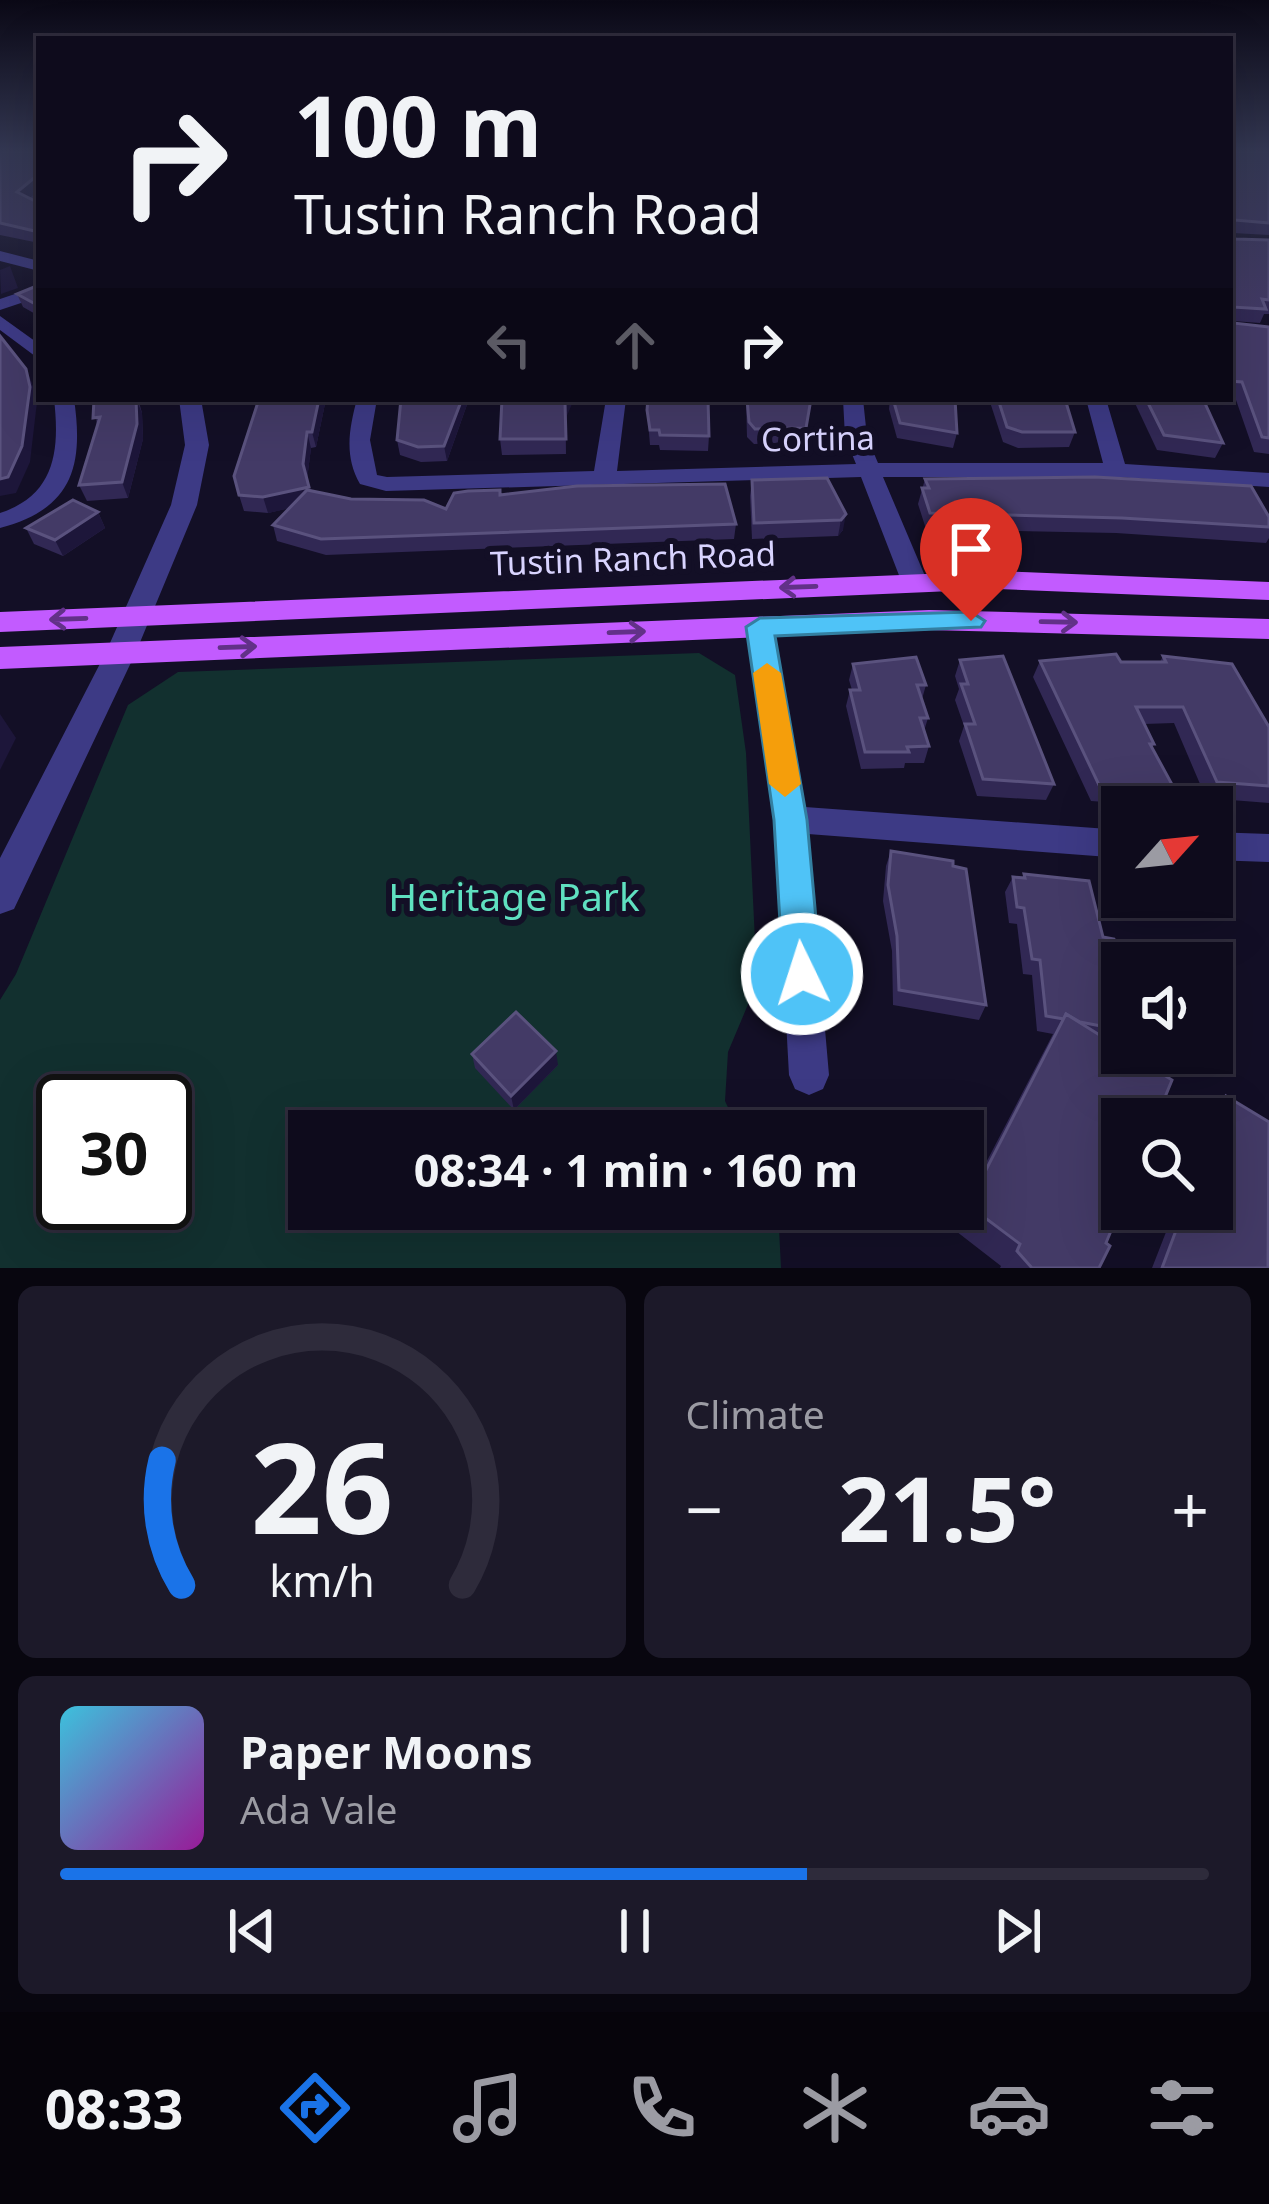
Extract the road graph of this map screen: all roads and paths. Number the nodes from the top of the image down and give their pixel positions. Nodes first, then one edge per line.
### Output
1 (0, 256) edge
2 (36, 265) edge
3 (36, 292) edge
4 (0, 305) edge
5 (0, 320) edge
6 (36, 350) edge
7 (64, 402) edge
8 (190, 402) edge
9 (366, 402) edge
10 (616, 402) edge
11 (854, 402) edge
12 (1097, 402) edge
13 (868, 470) junction
14 (1116, 470) junction
15 (605, 475) junction
16 (1269, 480) edge
17 (0, 521) edge
18 (915, 583) junction
19 (1269, 591) edge
20 (137, 617) junction
21 (0, 622) edge
22 (760, 627) junction
23 (1269, 629) edge
24 (121, 652) junction
25 (0, 658) edge
26 (791, 820) junction
27 (1101, 844) edge
28 (1233, 847) edge
29 (1269, 848) edge
30 (0, 897) edge
31 (809, 1075) dead end

1 - 2 street
3 - 4 street
5 - 6 street
7 - 17 street
8 - 20 street
9 - 15 street, Cortina
10 - 15 street
11 - 13 street
12 - 14 street
13 - 14 street, Cortina
13 - 15 street, Cortina
13 - 18 street
14 - 16 street, Cortina
18 - 19 main road, Tustin Ranch Road
18 -> 20 main road, Tustin Ranch Road
20 -> 21 main road, Tustin Ranch Road
20 - 24 street
22 -> 23 main road
24 -> 22 main road
22 - 26 street
24 - 25 main road
24 - 30 street
26 - 27 street
26 - 31 street
28 - 29 street

